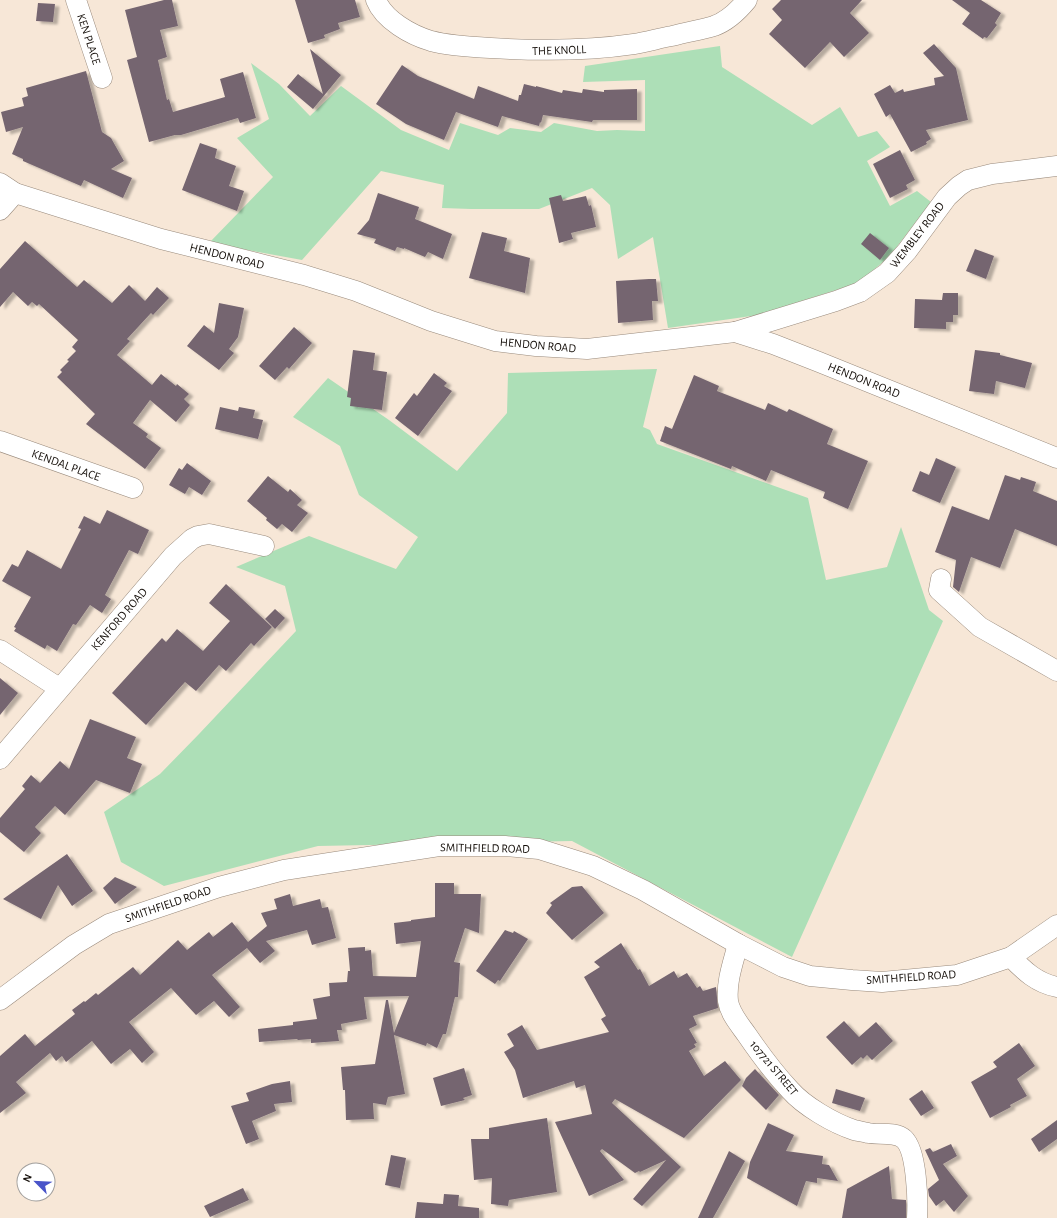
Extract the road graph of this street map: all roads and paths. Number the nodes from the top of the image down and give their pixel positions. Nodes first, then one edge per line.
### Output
1 (76, 0) edge
2 (376, 0) edge
3 (747, 0) edge
4 (102, 78) dead end
5 (1057, 166) edge
6 (8, 188) edge
7 (0, 210) edge
8 (735, 332) junction
9 (0, 441) edge
10 (1057, 458) edge
11 (133, 488) dead end
12 (264, 546) dead end
13 (941, 579) dead end
14 (0, 650) edge
15 (1057, 671) edge
16 (59, 688) junction
17 (0, 759) edge
18 (1057, 924) edge
19 (738, 944) junction
20 (1011, 957) junction
21 (1057, 987) edge
22 (0, 1000) edge
23 (917, 1218) edge

1 - 4 street, KEN PLACE
2 - 3 street, THE KNOLL
5 - 8 street, WEMBLEY ROAD
6 - 7 street, HENDON ROAD
6 - 8 street, HENDON ROAD
8 - 10 street, HENDON ROAD
9 - 11 street, KENDAL PLACE
12 - 16 street, KENFORD ROAD
13 - 15 street
14 - 16 street
16 - 17 street, KENFORD ROAD
18 - 20 street, SMITHFIELD ROAD
19 - 20 street, SMITHFIELD ROAD
19 - 22 street, SMITHFIELD ROAD
19 - 23 street, 107721 STREET
20 - 21 street

